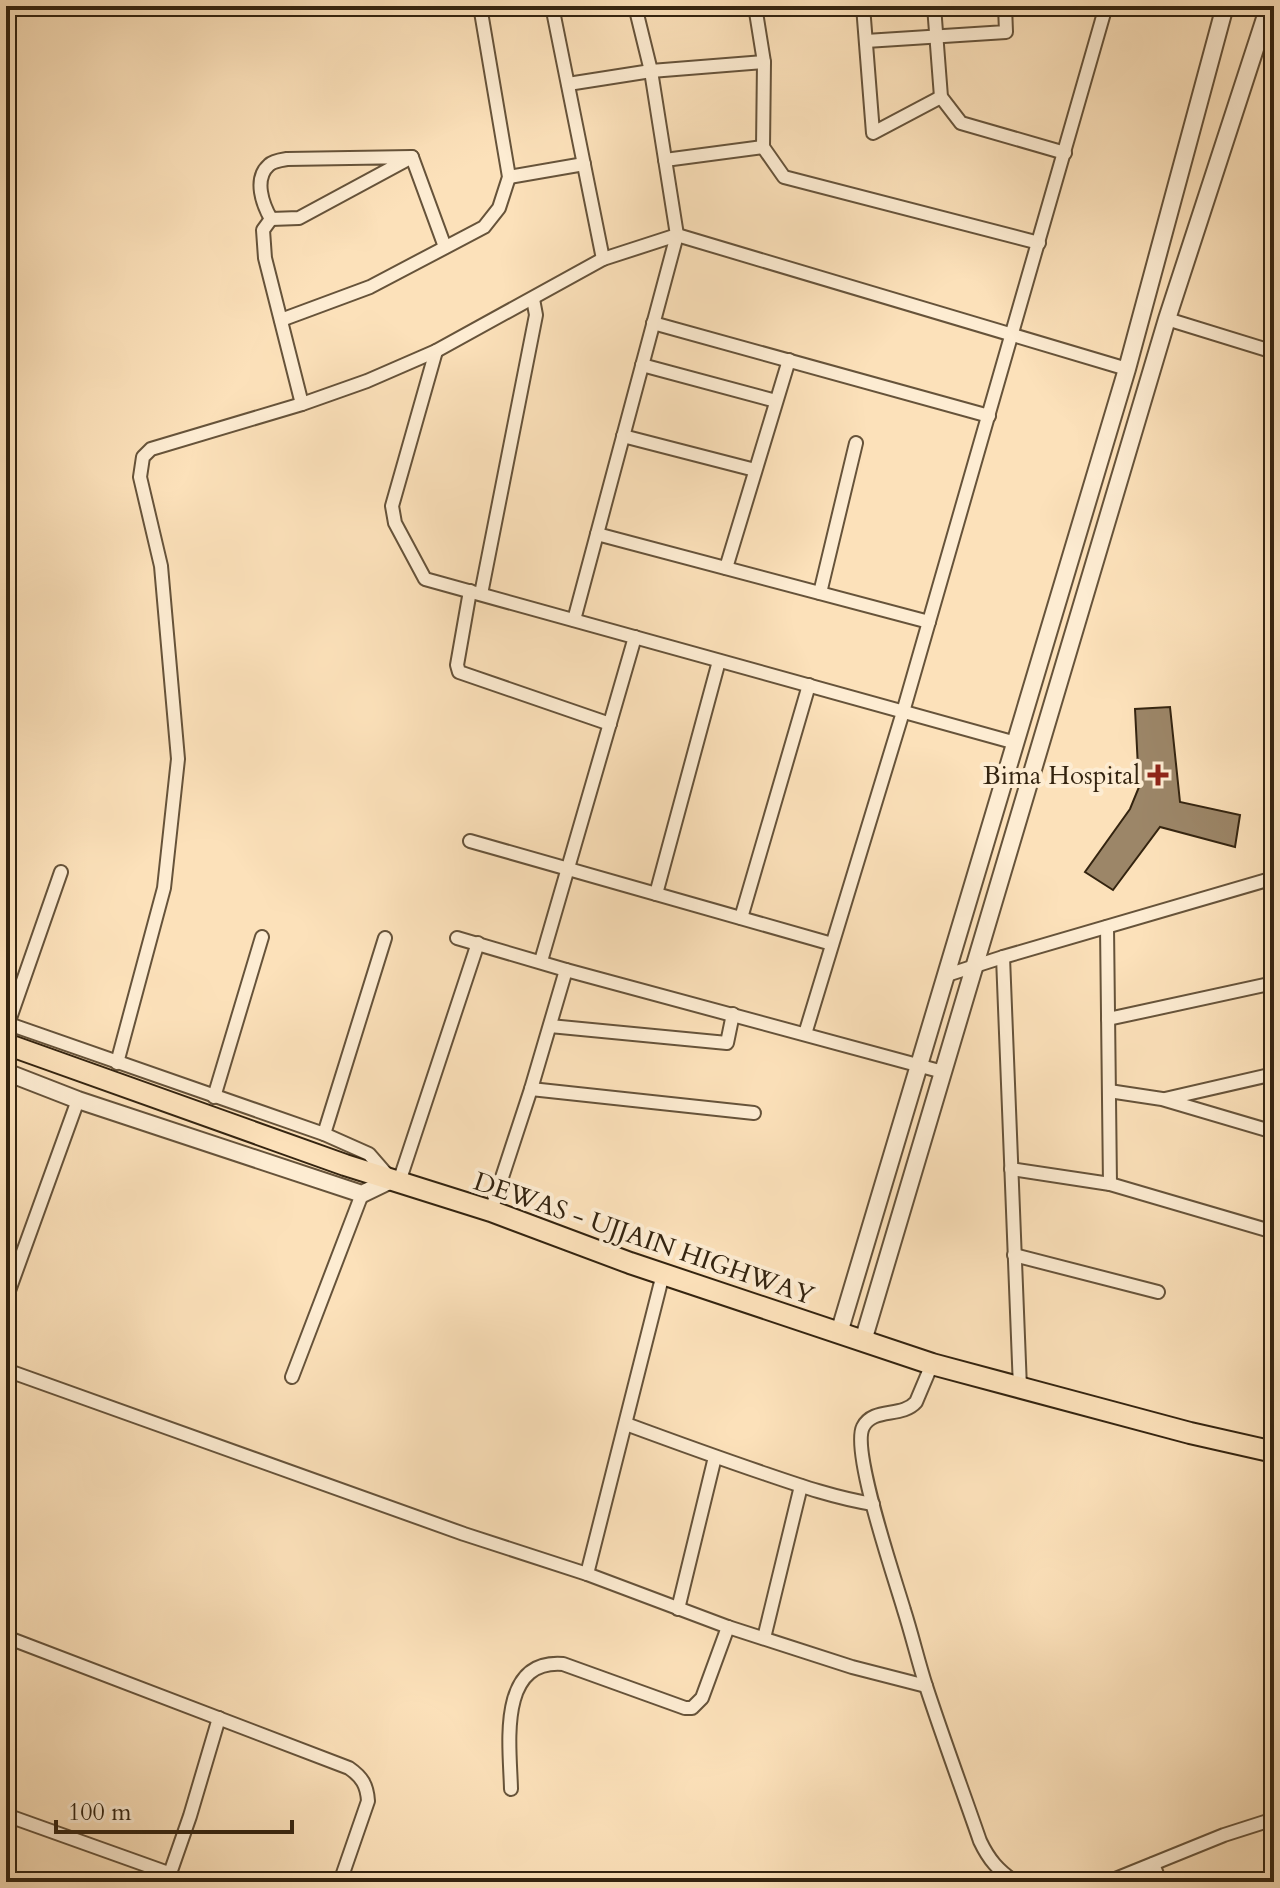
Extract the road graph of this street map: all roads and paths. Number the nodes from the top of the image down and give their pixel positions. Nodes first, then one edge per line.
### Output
1 (128, 6) edge
2 (480, 6) edge
3 (552, 6) edge
4 (635, 6) edge
5 (755, 6) edge
6 (863, 6) edge
7 (934, 6) edge
8 (1005, 6) edge
9 (1106, 6) edge
10 (1225, 6) edge
11 (1269, 6) edge
12 (186, 12) dead end
13 (936, 37) junction
14 (866, 41) junction
15 (764, 62) junction
16 (651, 71) junction
17 (568, 84) junction
18 (941, 97) junction
19 (763, 147) junction
20 (1065, 153) junction
21 (412, 157) junction
22 (665, 160) junction
23 (584, 164) junction
24 (509, 177) junction
25 (271, 219) junction
26 (677, 235) junction
27 (1039, 243) junction
28 (445, 247) junction
29 (603, 259) junction
30 (533, 299) junction
31 (1167, 319) junction
32 (281, 320) junction
33 (653, 323) junction
34 (1013, 335) junction
35 (1273, 348) edge
36 (436, 351) junction
37 (789, 360) junction
38 (642, 365) junction
39 (1127, 369) junction
40 (1150, 375) junction
41 (776, 401) junction
42 (302, 404) junction
43 (989, 416) junction
44 (623, 436) junction
45 (856, 443) dead end
46 (755, 470) junction
47 (597, 534) junction
48 (726, 568) junction
49 (476, 593) junction
50 (820, 593) junction
51 (574, 620) junction
52 (929, 622) junction
53 (635, 637) junction
54 (719, 661) junction
55 (809, 685) junction
56 (903, 712) junction
57 (610, 724) junction
58 (1016, 743) junction
59 (1039, 749) junction
60 (470, 841) dead end
61 (568, 870) junction
62 (61, 872) dead end
63 (1274, 878) edge
64 (656, 894) junction
65 (741, 918) junction
66 (1107, 927) junction
67 (262, 937) dead end
68 (385, 938) dead end
69 (457, 938) dead end
70 (478, 943) junction
71 (832, 944) junction
72 (1003, 957) junction
73 (541, 961) junction
74 (975, 966) junction
75 (566, 970) junction
76 (947, 975) junction
77 (1274, 983) edge
78 (733, 1014) junction
79 (1108, 1019) junction
80 (550, 1026) junction
81 (7, 1031) edge
82 (805, 1034) junction
83 (117, 1063) junction
84 (920, 1065) junction
85 (6, 1072) edge
86 (943, 1072) junction
87 (1274, 1074) edge
88 (531, 1089) junction
89 (1109, 1091) junction
90 (214, 1097) junction
91 (1162, 1099) junction
92 (78, 1100) junction
93 (754, 1113) dead end
94 (1274, 1132) edge
95 (324, 1134) junction
96 (1011, 1169) junction
97 (395, 1181) junction
98 (1110, 1184) junction
99 (362, 1194) junction
100 (491, 1211) junction
101 (1274, 1232) edge
102 (1014, 1255) junction
103 (663, 1274) junction
104 (1158, 1292) dead end
105 (6, 1299) edge
106 (839, 1333) junction
107 (863, 1341) junction
108 (932, 1364) junction
109 (6, 1370) edge
110 (292, 1377) dead end
111 (1020, 1388) junction
112 (626, 1424) junction
113 (1274, 1452) edge
114 (715, 1457) junction
115 (801, 1486) junction
116 (873, 1504) junction
117 (587, 1574) junction
118 (678, 1609) junction
119 (728, 1627) junction
120 (6, 1637) edge
121 (764, 1638) junction
122 (926, 1686) junction
123 (219, 1718) junction
124 (511, 1789) dead end
125 (6, 1815) edge
126 (1274, 1819) edge
127 (1153, 1864) junction
128 (169, 1878) edge
129 (340, 1882) edge
130 (1015, 1882) edge
131 (1108, 1882) edge
132 (1160, 1882) edge

1 - 12 lane
2 - 24 street
3 - 17 street
4 - 16 street
5 - 15 street
6 - 14 street
7 - 13 street
8 - 13 street
9 - 20 street
10 - 39 street
11 - 31 street
13 - 14 street
13 - 18 street
14 - 18 street
15 - 16 street
15 - 19 street
16 - 17 street
16 - 22 street
17 - 23 street
18 - 20 street
19 - 22 street
19 - 27 street
20 - 27 street
21 - 25 street
21 - 25 street
21 - 28 street
22 - 26 street
23 - 24 street
23 - 29 street
24 - 28 street
25 - 32 street
26 - 29 street
26 - 33 street
26 - 34 street
27 - 34 street
28 - 32 street
29 - 30 street
30 - 36 street
30 - 49 street
31 - 35 street
31 - 40 street
32 - 42 street
33 - 37 street
33 - 38 street
34 - 39 street
34 - 43 street
36 - 42 street
36 - 49 street
37 - 41 street
37 - 43 street
38 - 41 street
38 - 44 street
39 - 40 street
39 - 58 street
40 - 59 street
41 - 46 street
42 - 83 street
43 - 52 street
44 - 46 street
44 - 47 street
45 - 50 street
46 - 48 street
47 - 48 street
47 - 51 street
48 - 50 street
49 - 51 street
49 - 57 street
50 - 52 street
51 - 53 street
52 - 56 street
53 - 54 street
53 - 57 street
54 - 55 street
54 - 64 street
55 - 56 street
55 - 65 street
56 - 58 street
56 - 71 street
57 - 61 street
58 - 59 street
58 - 76 street
59 - 74 street
60 - 61 street
61 - 64 street
61 - 73 street
62 - 81 street
63 - 66 street
64 - 65 street
65 - 71 street
66 - 72 street
66 - 79 street
67 - 90 street
68 - 95 street
69 - 70 street
70 - 73 street
70 - 97 street
71 - 82 street
72 - 74 street
72 - 96 street
73 - 75 street
74 - 76 street
74 - 86 street
75 - 78 street
75 - 80 street
76 - 84 street
77 - 79 street
78 - 80 street
78 - 82 street
79 - 89 street
80 - 88 street
81 - 83 street
81 - 97 main road, DEWAS - UJJAIN HIGHWAY
82 - 84 street
83 - 90 street
84 - 86 street
84 - 106 street
85 - 92 street
86 - 107 street
87 - 91 street
88 - 93 street
88 - 100 street
89 - 91 street
89 - 98 street
90 - 95 street
91 - 94 street
92 - 99 street
92 - 105 street
95 - 97 street
96 - 98 street
96 - 102 street
97 - 99 street
97 - 100 main road, DEWAS - UJJAIN HIGHWAY
98 - 101 street
99 - 110 street
100 - 103 main road, DEWAS - UJJAIN HIGHWAY
102 - 104 street
102 - 111 street
103 - 106 main road, DEWAS - UJJAIN HIGHWAY
103 - 112 street
106 - 107 main road, DEWAS - UJJAIN HIGHWAY
107 - 108 main road, DEWAS - UJJAIN HIGHWAY
108 - 111 main road, DEWAS - UJJAIN HIGHWAY
108 - 116 street
109 - 117 street
111 - 113 main road, DEWAS - UJJAIN HIGHWAY
112 - 114 street
112 - 117 street
114 - 115 street
114 - 118 street
115 - 116 street
115 - 121 street
116 - 122 street
117 - 118 street
118 - 119 street
119 - 121 street
119 - 124 street
120 - 123 street
121 - 122 street
122 - 130 street
123 - 128 street
123 - 129 street
125 - 128 street
126 - 127 street
127 - 131 street
127 - 132 street

